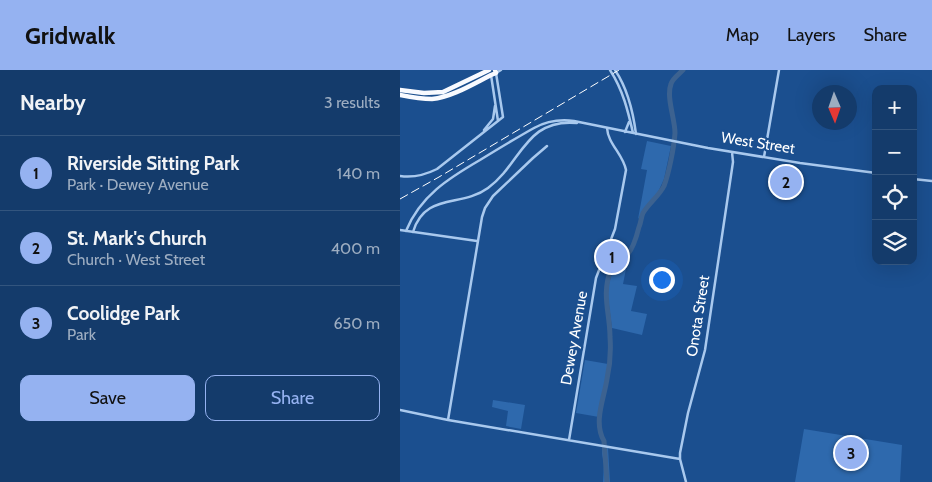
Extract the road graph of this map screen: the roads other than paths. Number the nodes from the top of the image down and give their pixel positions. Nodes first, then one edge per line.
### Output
1 (610, 70) edge
2 (616, 70) edge
3 (779, 70) edge
4 (494, 71) edge
5 (400, 90) edge
6 (400, 95) edge
7 (496, 102) junction
8 (629, 116) junction
9 (498, 121) junction
10 (586, 124) junction
11 (607, 128) junction
12 (625, 132) junction
13 (634, 134) junction
14 (480, 135) junction
15 (548, 146) dead end
16 (732, 152) junction
17 (764, 157) junction
18 (872, 173) edge
19 (400, 176) edge
20 (917, 179) edge
21 (932, 181) edge
22 (400, 230) edge
23 (406, 231) junction
24 (413, 232) junction
25 (477, 241) junction
26 (400, 410) edge
27 (448, 420) junction
28 (569, 440) junction
29 (680, 459) junction
30 (686, 482) edge

1 - 8 street
2 - 13 street
3 - 17 street
4 - 5 highway
4 - 6 highway
4 - 7 street
4 - 9 street
7 - 9 street
7 - 14 street
8 - 12 street
8 - 13 street
9 - 14 street
10 - 11 street, West Street
10 - 23 street
10 - 24 street
11 - 12 street, West Street
11 - 28 street, Dewey Avenue
12 - 13 street, West Street
13 - 16 street, West Street
14 - 19 street
15 - 25 street
16 - 17 street, West Street
16 - 29 street, Onota Street
17 - 18 street, West Street
20 - 21 street
22 - 23 street
23 - 24 street
24 - 25 street
25 - 27 street
26 - 27 street
27 - 28 street
28 - 29 street
29 - 30 street, Onota Street

